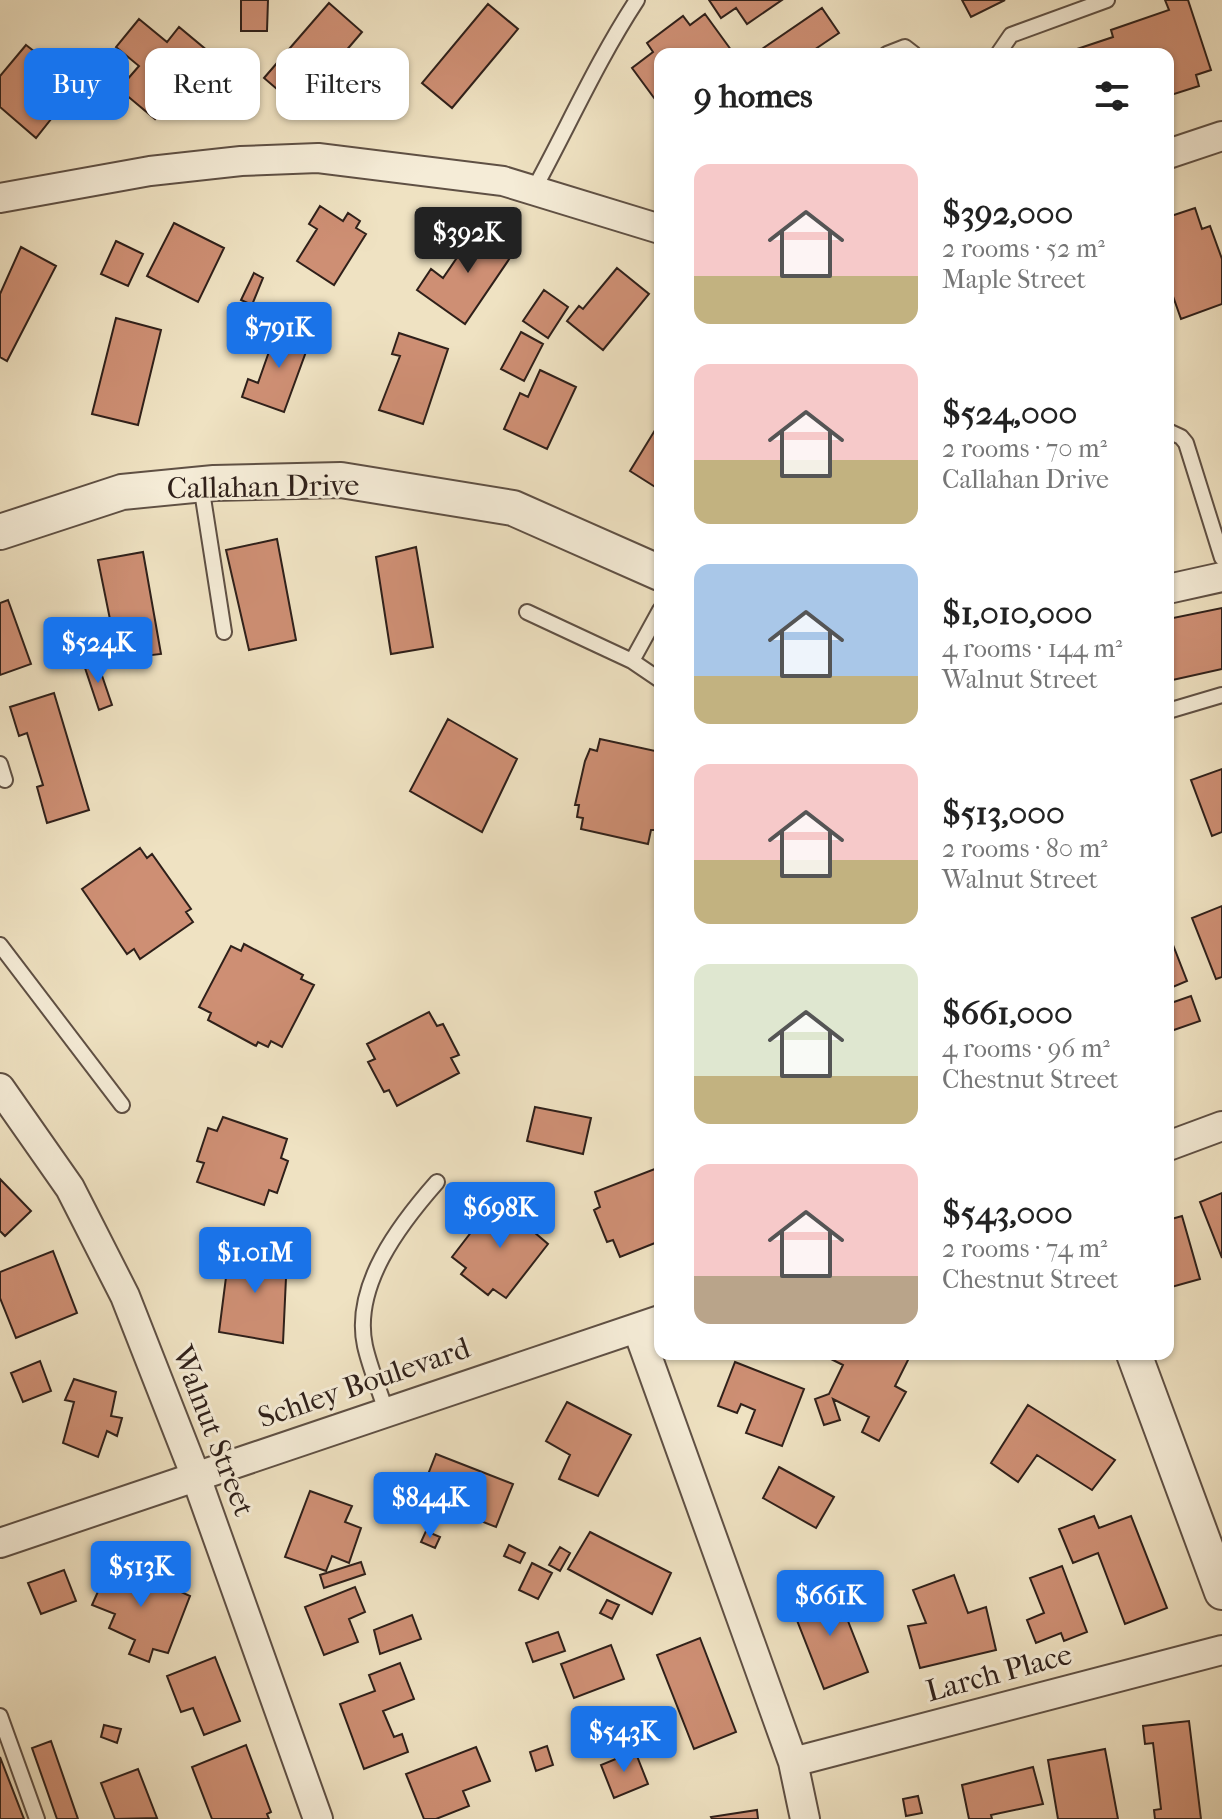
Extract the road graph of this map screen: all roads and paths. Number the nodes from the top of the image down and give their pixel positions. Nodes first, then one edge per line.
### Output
1 (637, 0) edge
2 (1107, 0) edge
3 (1002, 48) edge
4 (1220, 142) edge
5 (1174, 153) edge
6 (533, 191) junction
7 (0, 198) edge
8 (654, 227) edge
9 (1174, 434) edge
10 (201, 484) junction
11 (0, 532) edge
12 (1222, 558) edge
13 (654, 570) edge
14 (1222, 577) edge
15 (1174, 588) edge
16 (527, 612) dead end
17 (654, 621) edge
18 (224, 632) dead end
19 (632, 661) junction
20 (654, 676) edge
21 (1222, 695) edge
22 (1174, 709) edge
23 (0, 764) edge
24 (5, 780) dead end
25 (0, 945) edge
26 (0, 1088) edge
27 (122, 1105) dead end
28 (1222, 1126) edge
29 (1174, 1144) edge
30 (437, 1182) dead end
31 (648, 1324) edge
32 (660, 1360) edge
33 (1136, 1360) edge
34 (386, 1411) junction
35 (196, 1477) junction
36 (0, 1543) edge
37 (1222, 1592) edge
38 (1222, 1650) edge
39 (0, 1716) edge
40 (793, 1762) junction
41 (37, 1819) edge
42 (318, 1819) edge
43 (805, 1819) edge

1 - 6 lane
2 - 3 lane
4 - 5 street
6 - 7 street
6 - 8 street
9 - 12 lane
10 - 11 street, Callahan Drive
10 - 13 street, Callahan Drive
10 - 18 lane
14 - 15 street
16 - 19 lane
17 - 19 lane
19 - 20 lane
21 - 22 lane
23 - 24 lane
25 - 27 lane
26 - 35 street, Walnut Street
28 - 29 street
30 - 34 lane
31 - 34 street, Schley Boulevard
32 - 40 street
33 - 37 street
34 - 35 street, Schley Boulevard
35 - 36 street, Schley Boulevard
35 - 42 street, Walnut Street
38 - 40 street, Larch Place
39 - 41 lane
40 - 43 street

